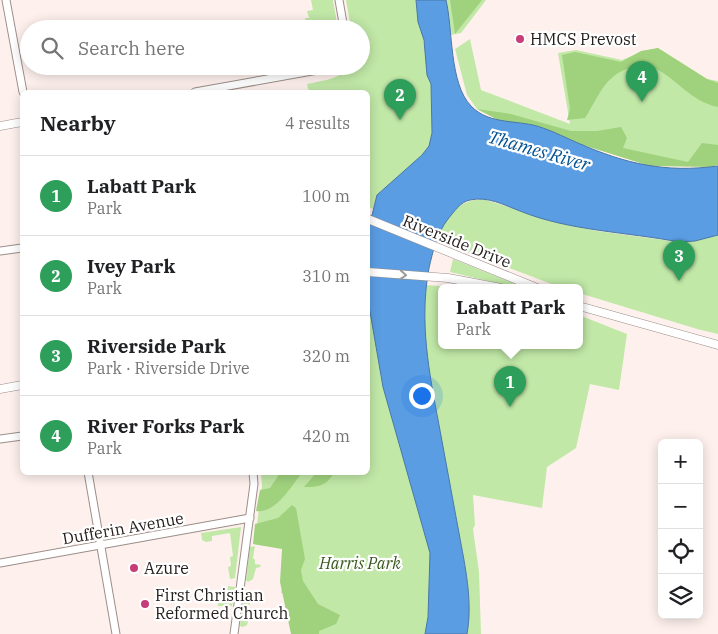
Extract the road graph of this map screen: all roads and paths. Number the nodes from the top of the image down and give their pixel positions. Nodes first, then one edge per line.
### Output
1 (6, 0) edge
2 (339, 0) edge
3 (342, 20) edge
4 (300, 75) edge
5 (23, 90) edge
6 (207, 90) edge
7 (20, 122) edge
8 (0, 126) edge
9 (370, 219) edge
10 (20, 248) edge
11 (0, 251) edge
12 (370, 272) edge
13 (478, 284) edge
14 (527, 284) edge
15 (583, 307) edge
16 (718, 345) edge
17 (20, 385) edge
18 (0, 388) edge
19 (20, 436) edge
20 (0, 439) edge
21 (89, 475) edge
22 (252, 475) edge
23 (250, 518) junction
24 (101, 546) junction
25 (0, 563) edge
26 (116, 634) edge
27 (234, 634) edge

1 - 5 street
2 - 3 street
4 - 6 street
7 - 8 main road
9 - 14 main road, Riverside Drive
10 - 11 street
12 -> 13 main road
15 - 16 main road
17 - 18 main road
19 - 20 street
21 - 24 street
22 - 23 street
23 - 24 street, Dufferin Avenue
23 - 27 street
24 - 25 street, Dufferin Avenue
24 - 26 street

